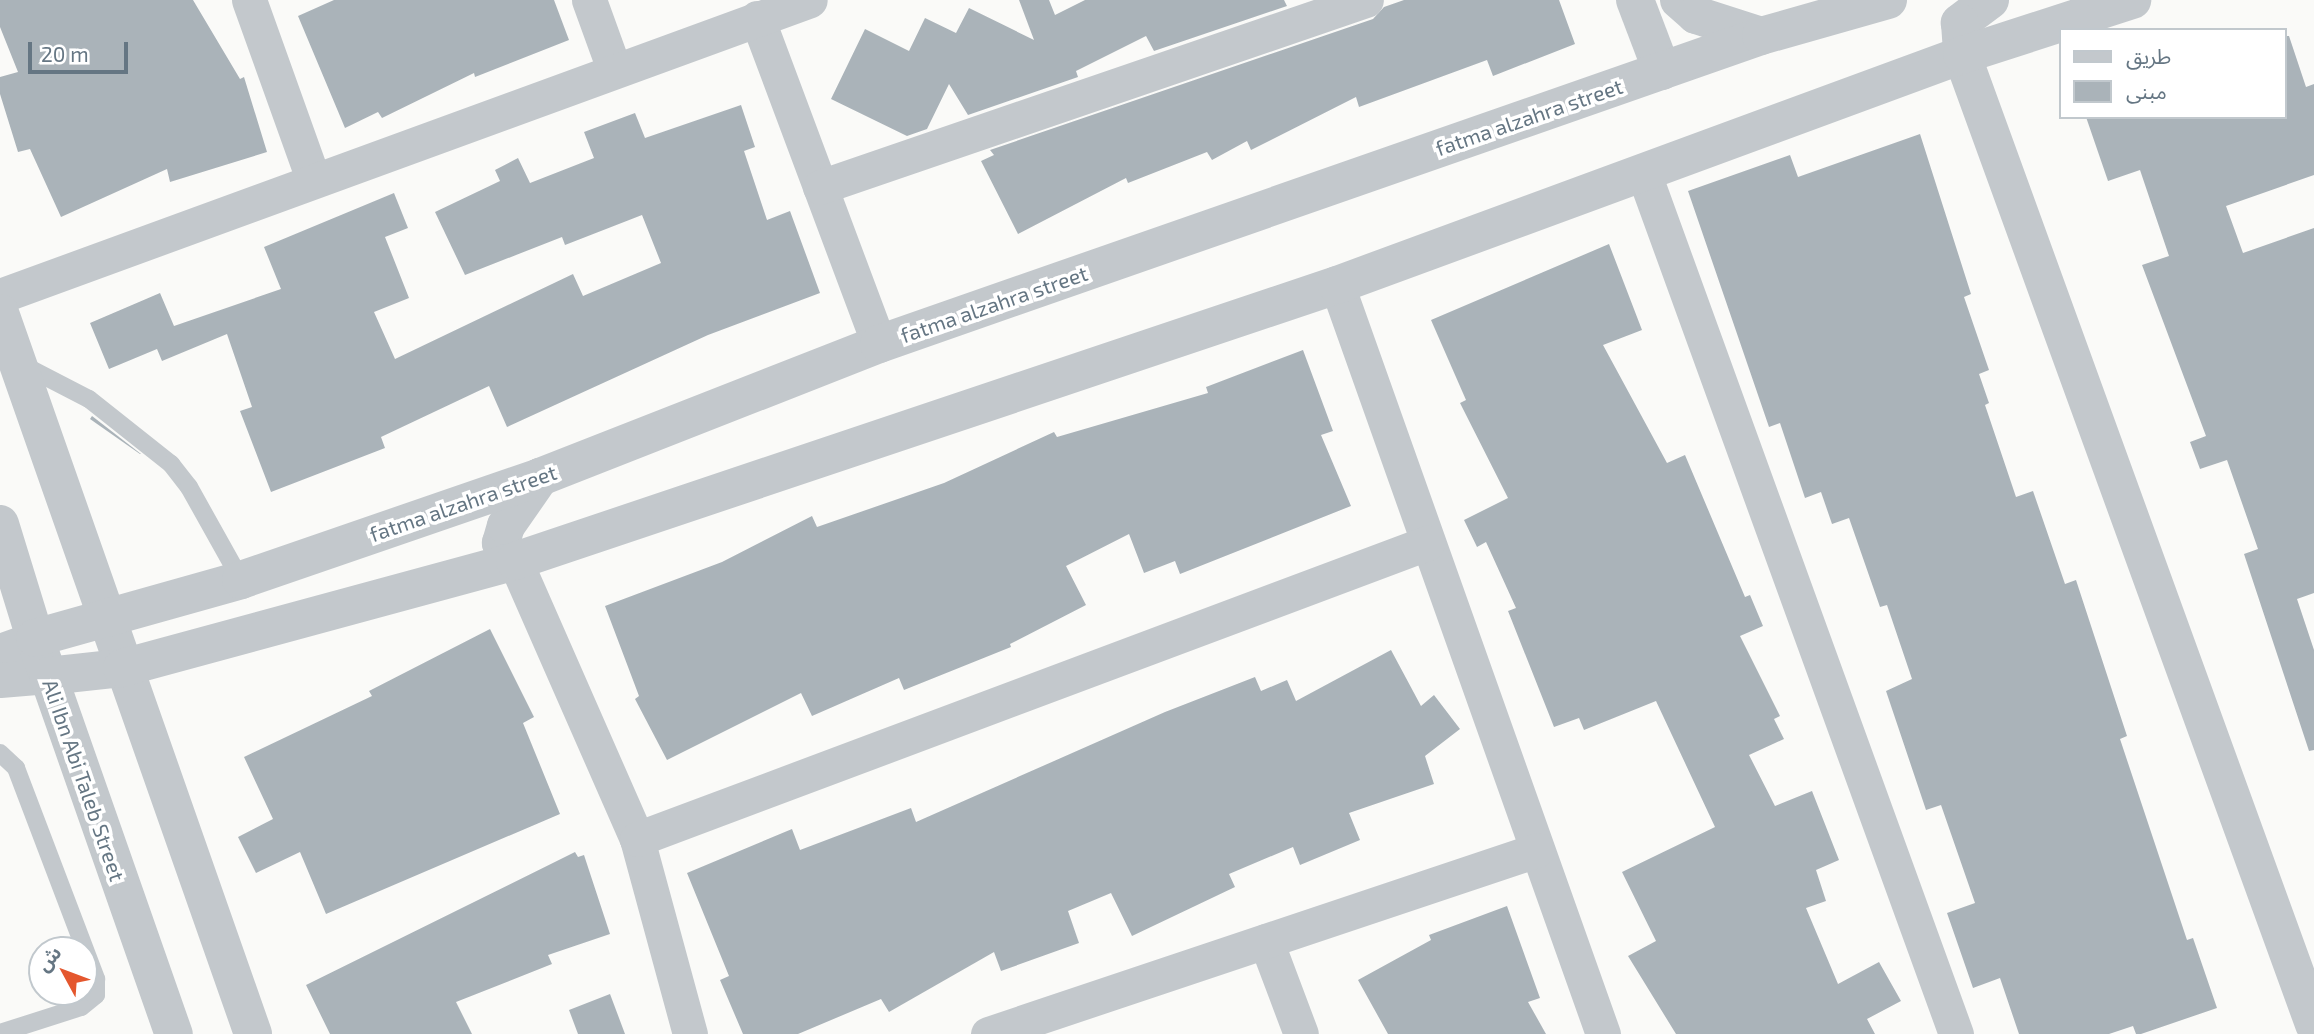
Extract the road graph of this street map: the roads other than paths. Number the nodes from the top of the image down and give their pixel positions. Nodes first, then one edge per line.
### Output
1 (249, 0) edge
2 (589, 0) edge
3 (810, 0) edge
4 (1366, 0) edge
5 (1636, 0) edge
6 (1679, 0) edge
7 (1888, 0) edge
8 (1990, 0) edge
9 (2132, 0) edge
10 (757, 18) junction
11 (1761, 36) junction
12 (1962, 55) junction
13 (614, 69) junction
14 (1662, 71) junction
15 (1644, 174) junction
16 (313, 179) junction
17 (820, 187) junction
18 (1337, 285) junction
19 (0, 296) edge
20 (0, 313) edge
21 (879, 344) junction
22 (16, 361) junction
23 (540, 477) junction
24 (0, 524) edge
25 (1427, 543) junction
26 (515, 561) junction
27 (241, 580) junction
28 (103, 618) junction
29 (17, 644) edge
30 (122, 668) junction
31 (48, 676) junction
32 (0, 680) edge
33 (0, 753) edge
34 (636, 839) junction
35 (1537, 850) junction
36 (1266, 941) junction
37 (2314, 1024) edge
38 (0, 1033) edge
39 (993, 1033) edge
40 (174, 1034) edge
41 (253, 1034) edge
42 (690, 1034) edge
43 (1301, 1034) edge
44 (1603, 1034) edge
45 (1956, 1034) edge

1 - 16 street
2 - 13 street
3 - 10 street
4 - 17 street
5 - 14 street
6 - 11 street
7 - 11 street, fatma alzahra street
8 - 12 street
9 - 12 street
10 - 13 street
10 - 17 street
11 - 14 street, fatma alzahra street
12 - 15 street
12 - 37 street
13 - 16 street
14 - 21 street, fatma alzahra street
15 - 18 street
15 - 45 street
16 - 19 street
17 - 21 street
18 - 25 street
18 - 26 street
20 - 22 street
21 - 23 street, fatma alzahra street
22 - 27 lane
22 - 28 street
23 - 26 street
23 - 27 street, fatma alzahra street
24 - 29 street, Ali Ibn Abi Taleb Street
25 - 34 street
25 - 35 street
26 - 30 street
26 - 34 street
27 - 28 street, fatma alzahra street
28 - 29 street, fatma alzahra street
28 - 30 street
29 - 31 street, Ali Ibn Abi Taleb Street
30 - 31 street
30 - 41 street
31 - 32 street
31 - 40 street, Ali Ibn Abi Taleb Street
33 - 38 lane
34 - 42 street
35 - 36 street
35 - 44 street
36 - 39 street
36 - 43 street

